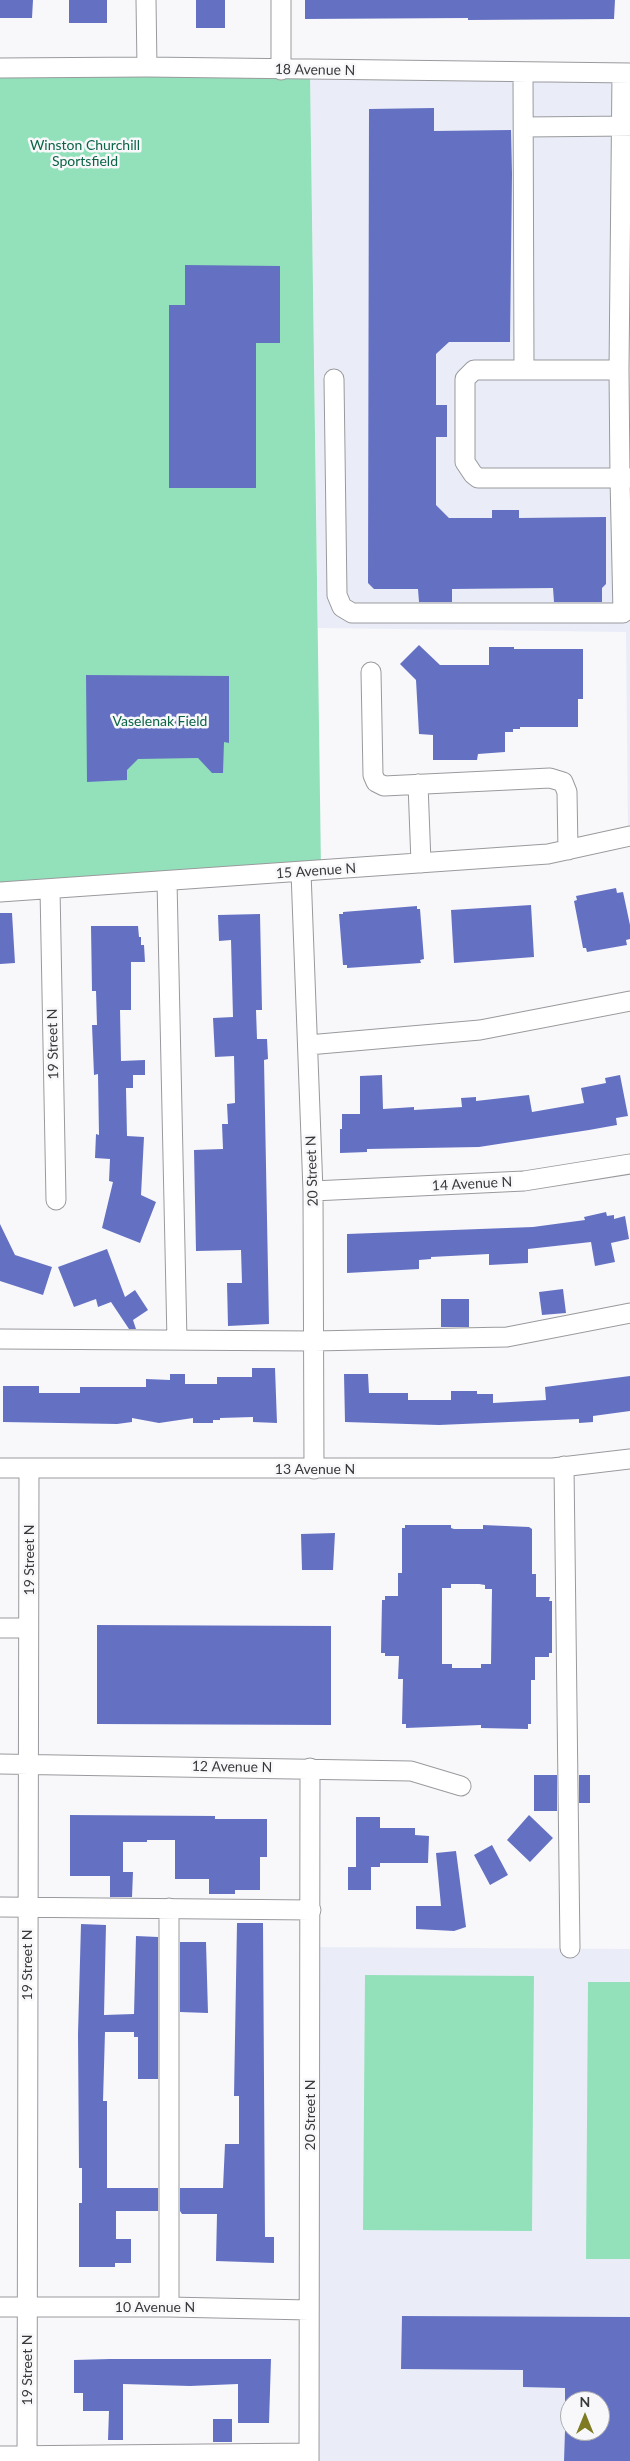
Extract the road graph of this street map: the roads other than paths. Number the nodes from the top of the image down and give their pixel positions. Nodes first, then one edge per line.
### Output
1 (146, 0) edge
2 (281, 0) edge
3 (147, 67) junction
4 (0, 68) edge
5 (281, 70) junction
6 (524, 72) junction
7 (626, 73) edge
8 (626, 126) edge
9 (524, 127) junction
10 (625, 324) edge
11 (524, 370) junction
12 (619, 370) junction
13 (334, 380) dead end
14 (625, 427) edge
15 (625, 478) edge
16 (626, 589) edge
17 (627, 618) edge
18 (371, 672) dead end
19 (418, 784) junction
20 (630, 836) edge
21 (568, 850) junction
22 (421, 863) junction
23 (301, 872) junction
24 (167, 881) junction
25 (50, 889) junction
26 (0, 892) edge
27 (630, 1001) edge
28 (308, 1045) junction
29 (630, 1164) edge
30 (313, 1191) junction
31 (56, 1200) dead end
32 (630, 1313) edge
33 (0, 1339) edge
34 (177, 1340) junction
35 (314, 1340) junction
36 (630, 1458) edge
37 (564, 1466) junction
38 (0, 1468) edge
39 (29, 1468) junction
40 (314, 1469) junction
41 (0, 1628) edge
42 (28, 1628) junction
43 (0, 1764) edge
44 (27, 1764) junction
45 (310, 1768) junction
46 (461, 1786) dead end
47 (0, 1907) edge
48 (27, 1907) junction
49 (168, 1908) junction
50 (311, 1910) junction
51 (570, 1948) dead end
52 (0, 2307) edge
53 (26, 2307) junction
54 (169, 2307) junction
55 (309, 2310) junction
56 (0, 2456) edge
57 (309, 2457) edge
58 (27, 2459) edge

1 - 3 street
2 - 5 street
3 - 4 street, 18 Avenue N
3 - 5 street, 18 Avenue N
5 - 6 street, 18 Avenue N
6 - 7 street, 18 Avenue N
6 - 9 street
7 - 8 street
8 - 9 street
8 - 10 street
9 - 11 street
10 - 12 street
11 - 12 street
11 - 15 street
12 - 14 street
13 - 17 street
14 - 15 street
15 - 16 street
16 - 17 street
18 - 19 street
19 - 21 street
19 - 22 street
20 - 21 street, 15 Avenue N
21 - 22 street, 15 Avenue N
22 - 23 street, 15 Avenue N
23 - 24 street, 15 Avenue N
23 - 28 street, 20 Street N
24 - 25 street, 15 Avenue N
24 - 34 street
25 - 26 street, 15 Avenue N
25 - 31 street, 19 Street N
27 - 28 street
28 - 30 street, 20 Street N
29 - 30 street, 14 Avenue N
30 - 35 street, 20 Street N
32 - 35 street
33 - 34 street
34 - 35 street
35 - 40 street, 20 Street N
36 - 37 street, 13 Avenue N
37 - 40 street, 13 Avenue N
37 - 51 street
38 - 39 street, 13 Avenue N
39 - 40 street, 13 Avenue N
39 - 42 street, 19 Street N
41 - 42 street
42 - 44 street, 19 Street N
43 - 44 street, 12 Avenue N
44 - 45 street, 12 Avenue N
44 - 48 street, 19 Street N
45 - 46 street, 12 Avenue N
45 - 50 street, 20 Street N
47 - 48 street
48 - 49 street
48 - 53 street, 19 Street N
49 - 50 street
49 - 54 street
50 - 55 street, 20 Street N
52 - 53 street, 10 Avenue N
53 - 54 street, 10 Avenue N
53 - 58 street, 19 Street N
54 - 55 street, 10 Avenue N
55 - 57 street, 20 Street N
56 - 58 street
57 - 58 street

